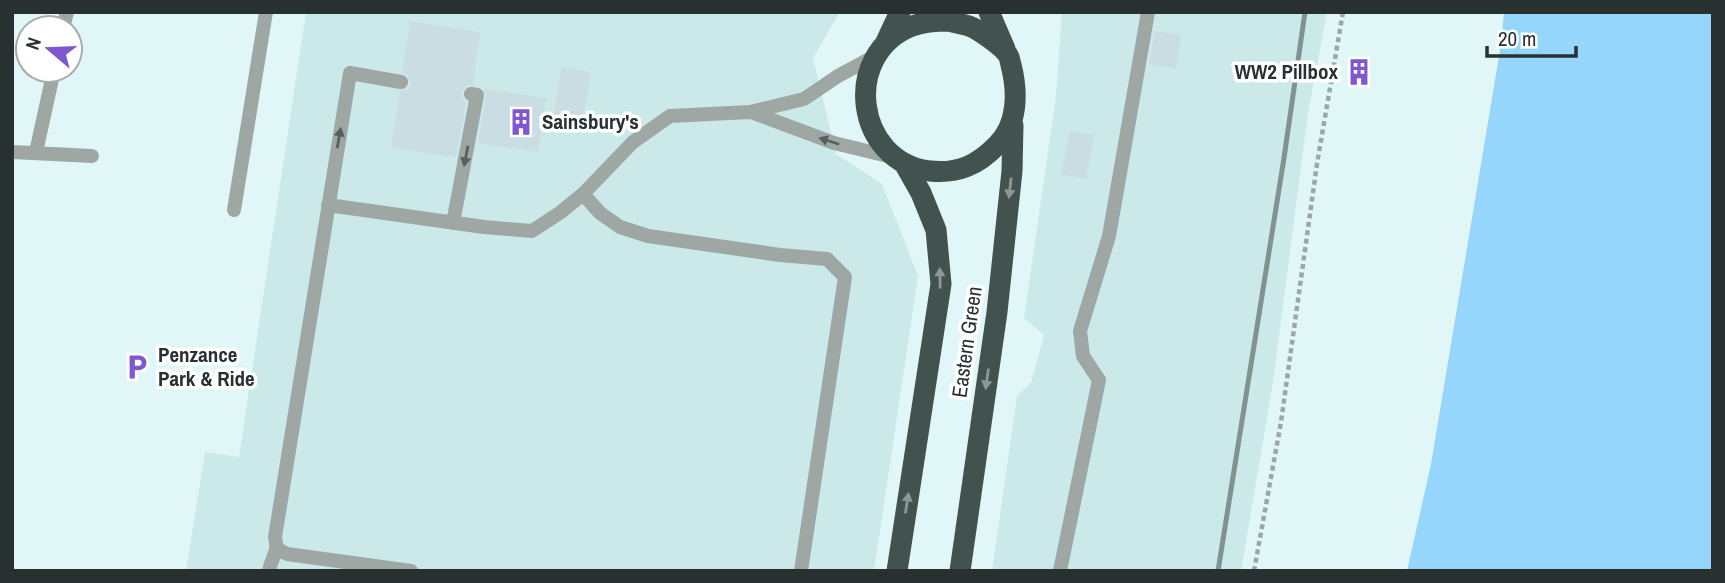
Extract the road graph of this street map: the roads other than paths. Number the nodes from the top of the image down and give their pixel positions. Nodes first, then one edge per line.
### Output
1 (266, 12) edge
2 (900, 12) edge
3 (989, 12) edge
4 (1147, 12) edge
5 (881, 50) junction
6 (1008, 55) junction
7 (401, 82) dead end
8 (51, 84) edge
9 (471, 94) dead end
10 (750, 112) junction
11 (1013, 120) junction
12 (12, 152) edge
13 (36, 152) junction
14 (92, 156) dead end
15 (900, 160) junction
16 (583, 194) junction
17 (328, 205) junction
18 (234, 210) dead end
19 (453, 223) junction
20 (278, 549) junction
21 (269, 571) edge
22 (411, 571) edge
23 (801, 571) edge
24 (897, 571) edge
25 (960, 571) edge
26 (1060, 571) edge

1 - 18 lane
2 - 5 highway
3 - 6 highway
4 - 26 lane
5 - 6 highway
5 - 10 lane
5 - 15 highway
6 - 11 highway
17 -> 7 lane
8 - 13 lane
9 -> 19 lane
15 -> 10 lane
10 - 16 lane
11 - 15 highway
11 -> 25 highway, Eastern Green
12 - 13 lane
13 - 14 lane
24 -> 15 highway, Eastern Green
16 - 19 lane
16 - 23 lane
17 - 19 lane
17 - 20 lane
20 - 21 lane
20 - 22 lane

